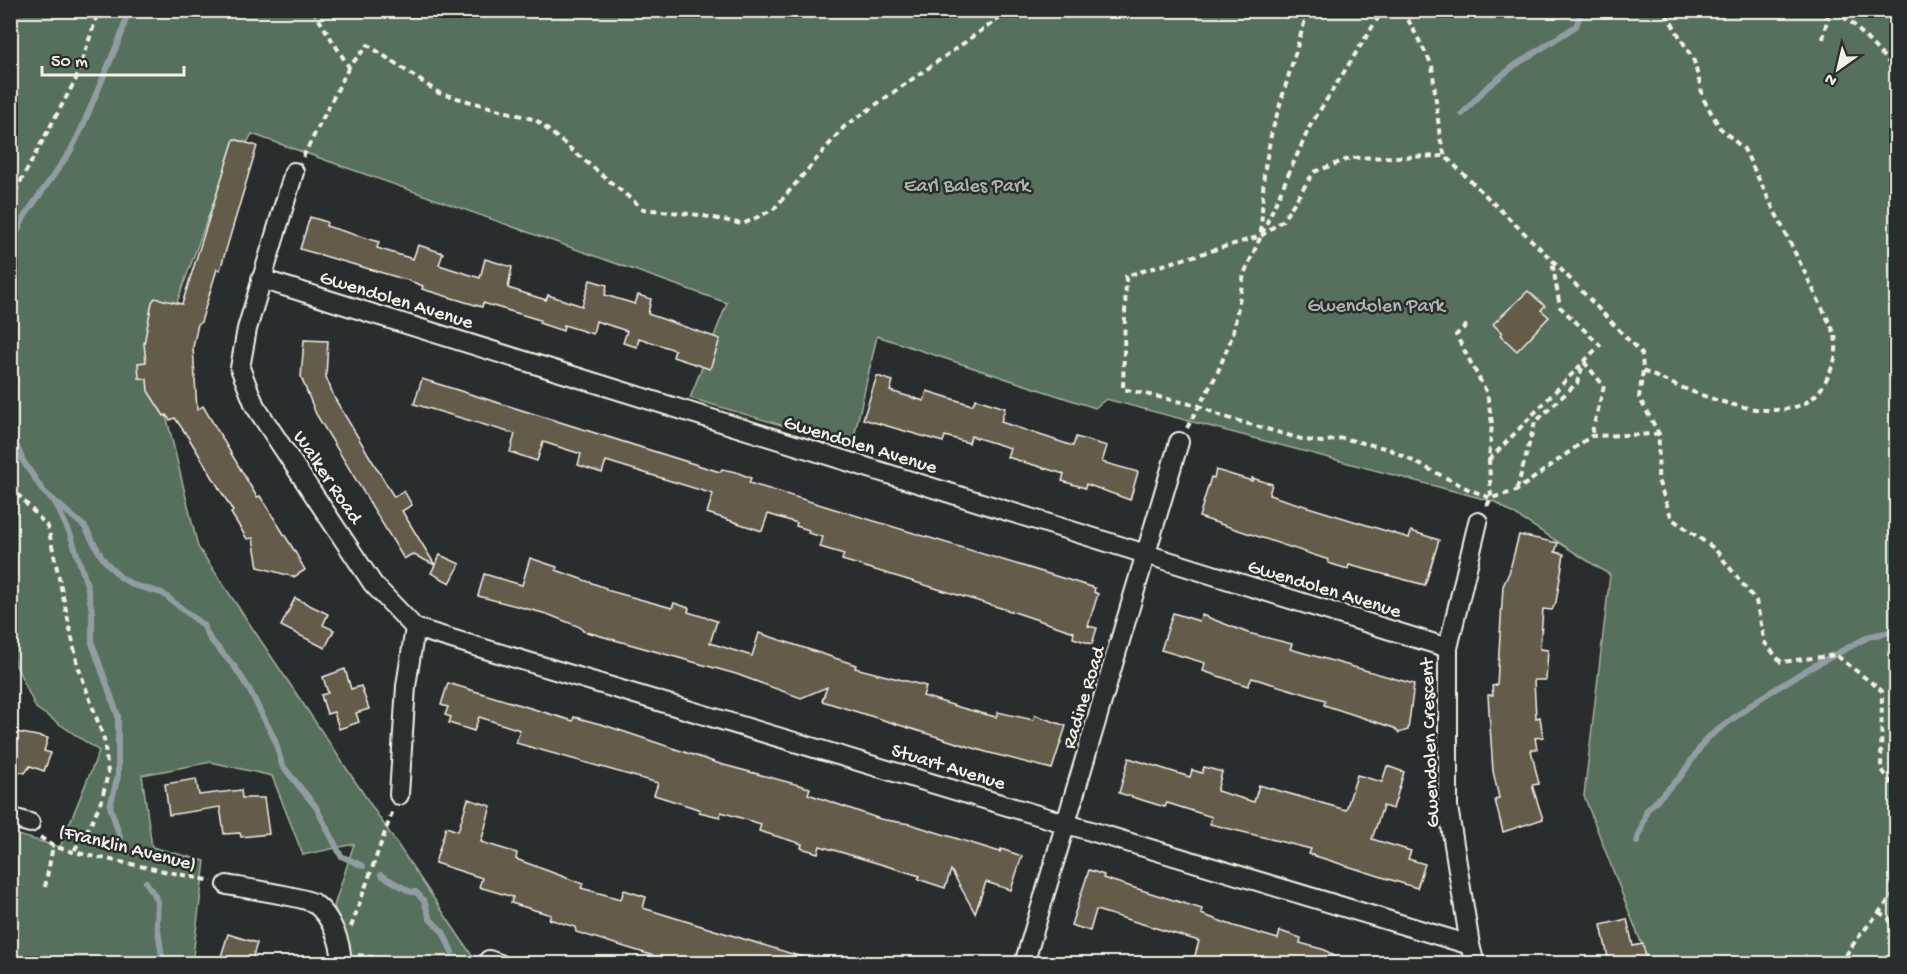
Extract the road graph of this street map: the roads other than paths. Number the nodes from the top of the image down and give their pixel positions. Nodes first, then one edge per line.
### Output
1 (294, 172) road end
2 (261, 279) junction
3 (1179, 442) road end
4 (1478, 522) road end
5 (1147, 557) junction
6 (415, 628) junction
7 (1448, 648) junction
8 (399, 795) road end
9 (10, 817) edge
10 (30, 823) road end
11 (1067, 825) junction
12 (227, 885) road end
13 (1470, 945) junction
14 (341, 958) edge
15 (1024, 963) edge
16 (1475, 963) edge

1 - 2 street, Walker Road
2 - 5 street, Gwendolen Avenue
2 - 6 street, Walker Road
3 - 5 street, Radine Road
4 - 7 street, Gwendolen Crescent
5 - 7 street, Gwendolen Avenue
5 - 11 street, Radine Road
6 - 8 street
6 - 11 street, Stuart Avenue
7 - 13 street, Gwendolen Crescent
9 - 10 street
11 - 13 street, Stuart Avenue
11 - 15 street, Radine Road
12 - 14 street
13 - 16 street, Gwendolen Crescent

